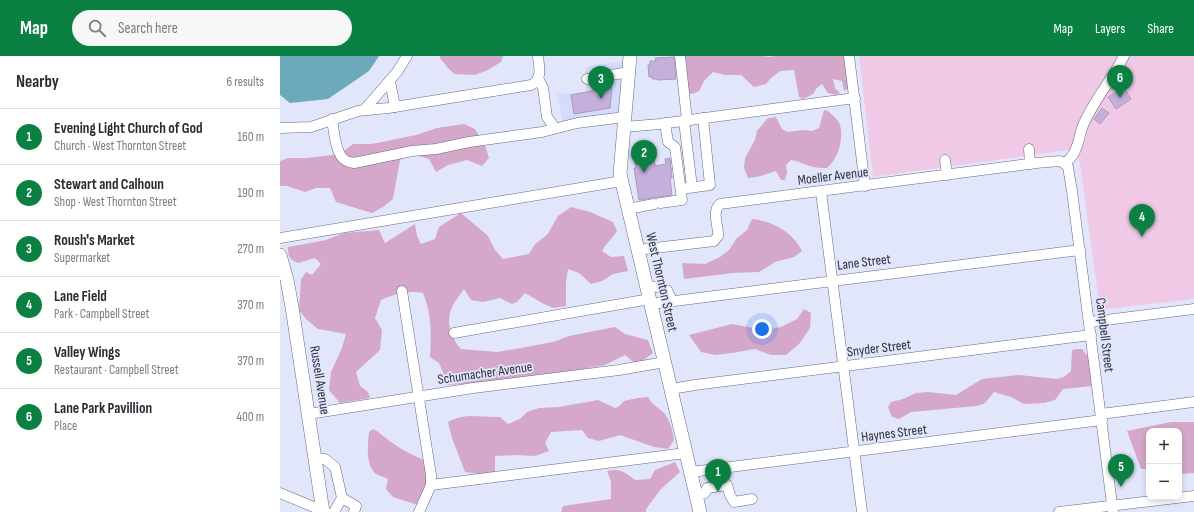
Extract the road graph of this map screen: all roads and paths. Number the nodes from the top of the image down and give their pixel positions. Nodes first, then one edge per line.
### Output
1 (407, 56) edge
2 (538, 56) edge
3 (630, 56) edge
4 (680, 56) edge
5 (849, 56) edge
6 (1124, 56) edge
7 (628, 72) junction
8 (538, 78) junction
9 (587, 79) dead end
10 (390, 81) junction
11 (854, 98) junction
12 (395, 107) junction
13 (364, 110) junction
14 (703, 118) junction
15 (332, 120) junction
16 (685, 120) junction
17 (624, 122) junction
18 (665, 123) junction
19 (280, 128) edge
20 (555, 128) junction
21 (1029, 149) dead end
22 (945, 160) dead end
23 (1064, 163) junction
24 (1030, 164) junction
25 (947, 176) junction
26 (622, 181) junction
27 (865, 186) junction
28 (692, 187) junction
29 (681, 188) junction
30 (821, 192) junction
31 (628, 209) junction
32 (280, 238) edge
33 (638, 250) junction
34 (1080, 250) junction
35 (280, 254) edge
36 (833, 280) junction
37 (647, 286) junction
38 (402, 291) dead end
39 (651, 301) junction
40 (672, 301) junction
41 (1194, 309) edge
42 (1090, 322) junction
43 (454, 333) dead end
44 (1091, 335) junction
45 (665, 362) junction
46 (844, 366) junction
47 (671, 389) junction
48 (418, 396) junction
49 (1194, 402) edge
50 (309, 414) junction
51 (1101, 417) junction
52 (854, 452) junction
53 (686, 453) junction
54 (315, 459) junction
55 (726, 467) junction
56 (691, 472) junction
57 (431, 485) junction
58 (727, 485) junction
59 (280, 494) edge
60 (696, 495) junction
61 (1194, 496) edge
62 (342, 498) junction
63 (752, 499) dead end
64 (1113, 509) edge
65 (326, 512) edge
66 (354, 512) edge
67 (419, 512) edge
68 (700, 512) edge
69 (862, 512) edge
70 (1059, 512) edge

1 - 10 street
2 - 8 street
3 - 7 main road, West Thornton Street
4 - 16 street
5 - 11 street
6 - 23 street
7 - 9 street
7 - 17 main road, West Thornton Street
8 - 12 street
8 - 20 street
10 - 12 street
10 - 13 street
11 - 14 street
11 - 27 street
12 - 13 street
13 - 15 street
14 - 16 street
14 - 28 street
15 - 19 street
15 - 20 street
16 - 18 street
16 - 28 street
17 - 18 street
17 - 20 street
17 - 26 main road, West Thornton Street
18 - 29 street
21 - 24 street
22 - 25 street
23 - 24 street, Moeller Avenue
23 - 34 street, Campbell Street
24 - 25 street, Moeller Avenue
25 - 27 street, Moeller Avenue
26 - 31 main road, West Thornton Street
26 - 32 street
27 - 30 street, Moeller Avenue
28 - 29 street
29 - 31 street
30 - 33 street, Moeller Avenue
30 - 36 street
31 - 33 main road, West Thornton Street
33 - 37 main road, West Thornton Street
34 - 36 street, Lane Street
34 - 42 street, Campbell Street
35 - 50 main road, Russell Avenue
36 - 40 street, Lane Street
36 - 46 street
37 - 39 main road, West Thornton Street
37 - 40 street
38 - 48 street
39 - 40 street, Lane Street
39 - 43 street, Lane Street
39 - 45 main road, West Thornton Street
41 - 42 street
42 - 44 street, Campbell Street
44 - 46 street, Snyder Street
44 - 51 street, Campbell Street
45 - 47 main road, West Thornton Street
45 - 48 street, Schumacher Avenue
46 - 47 street, Snyder Street
46 - 52 street
47 - 53 main road, West Thornton Street
48 - 50 street, Schumacher Avenue
48 - 57 street
49 - 51 street, Haynes Street
50 - 54 main road, Russell Avenue
51 - 52 street, Haynes Street
51 - 64 street, Campbell Street
52 - 55 street, Haynes Street
52 - 69 street
53 - 56 main road, West Thornton Street
53 - 57 street
54 - 62 street
54 - 65 main road, Russell Avenue
55 - 56 street, Haynes Street
55 - 58 street
56 - 60 main road, West Thornton Street
57 - 67 street
58 - 60 street
58 - 63 street
59 - 65 street
60 - 68 main road, West Thornton Street
61 - 64 street
62 - 65 street
62 - 66 street
64 - 70 street

